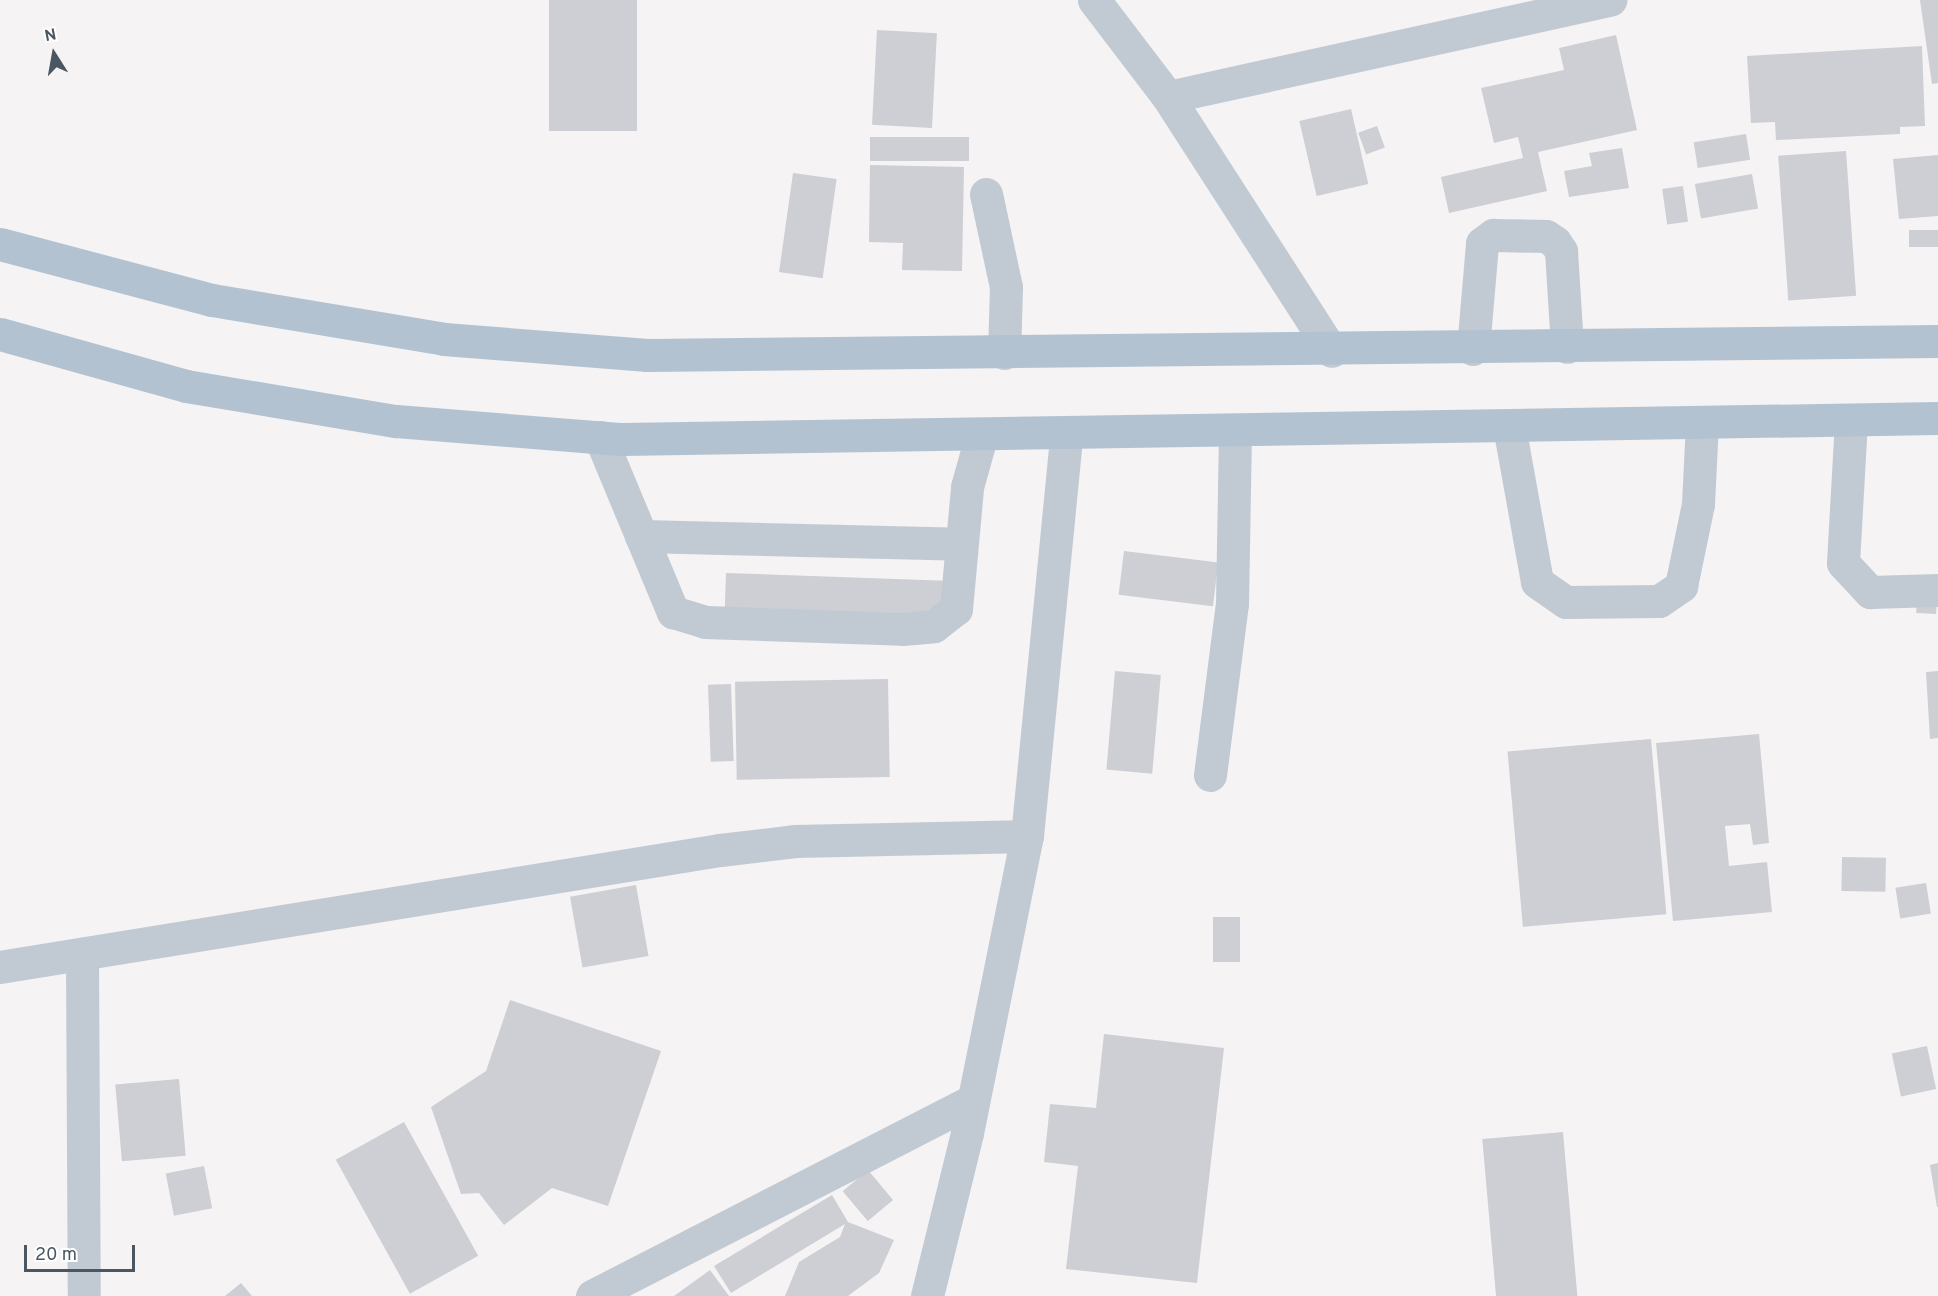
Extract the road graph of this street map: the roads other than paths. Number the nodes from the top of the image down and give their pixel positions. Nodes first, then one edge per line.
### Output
1 (1094, 0) edge
2 (1611, 0) edge
3 (1168, 97) junction
4 (986, 194) dead end
5 (0, 244) edge
6 (0, 334) edge
7 (1938, 341) edge
8 (1567, 347) junction
9 (1473, 349) junction
10 (1332, 351) junction
11 (1004, 353) junction
12 (1938, 418) edge
13 (1851, 420) junction
14 (1702, 422) junction
15 (1509, 426) junction
16 (1235, 431) junction
17 (1066, 435) junction
18 (600, 437) junction
19 (981, 437) junction
20 (641, 536) junction
21 (960, 544) junction
22 (1938, 590) edge
23 (1210, 775) dead end
24 (1027, 836) junction
25 (82, 957) junction
26 (0, 967) edge
27 (973, 1100) junction
28 (84, 1296) edge
29 (592, 1296) edge
30 (927, 1296) edge

1 - 3 street
2 - 3 street
3 - 10 street
4 - 11 street
5 - 11 main road
6 - 18 main road
7 - 8 main road
8 - 9 main road
8 - 9 street
9 - 10 main road
10 - 11 main road
12 - 13 main road
13 - 14 main road
13 - 22 street
14 - 15 main road
14 - 15 street
15 - 16 main road
16 - 17 main road
16 - 23 street
17 - 19 main road
17 - 24 street
18 - 19 main road
18 - 20 street
19 - 21 street
20 - 21 street
20 - 21 street
24 - 25 street
24 - 27 street
25 - 26 street
25 - 28 street
27 - 29 street
27 - 30 street

